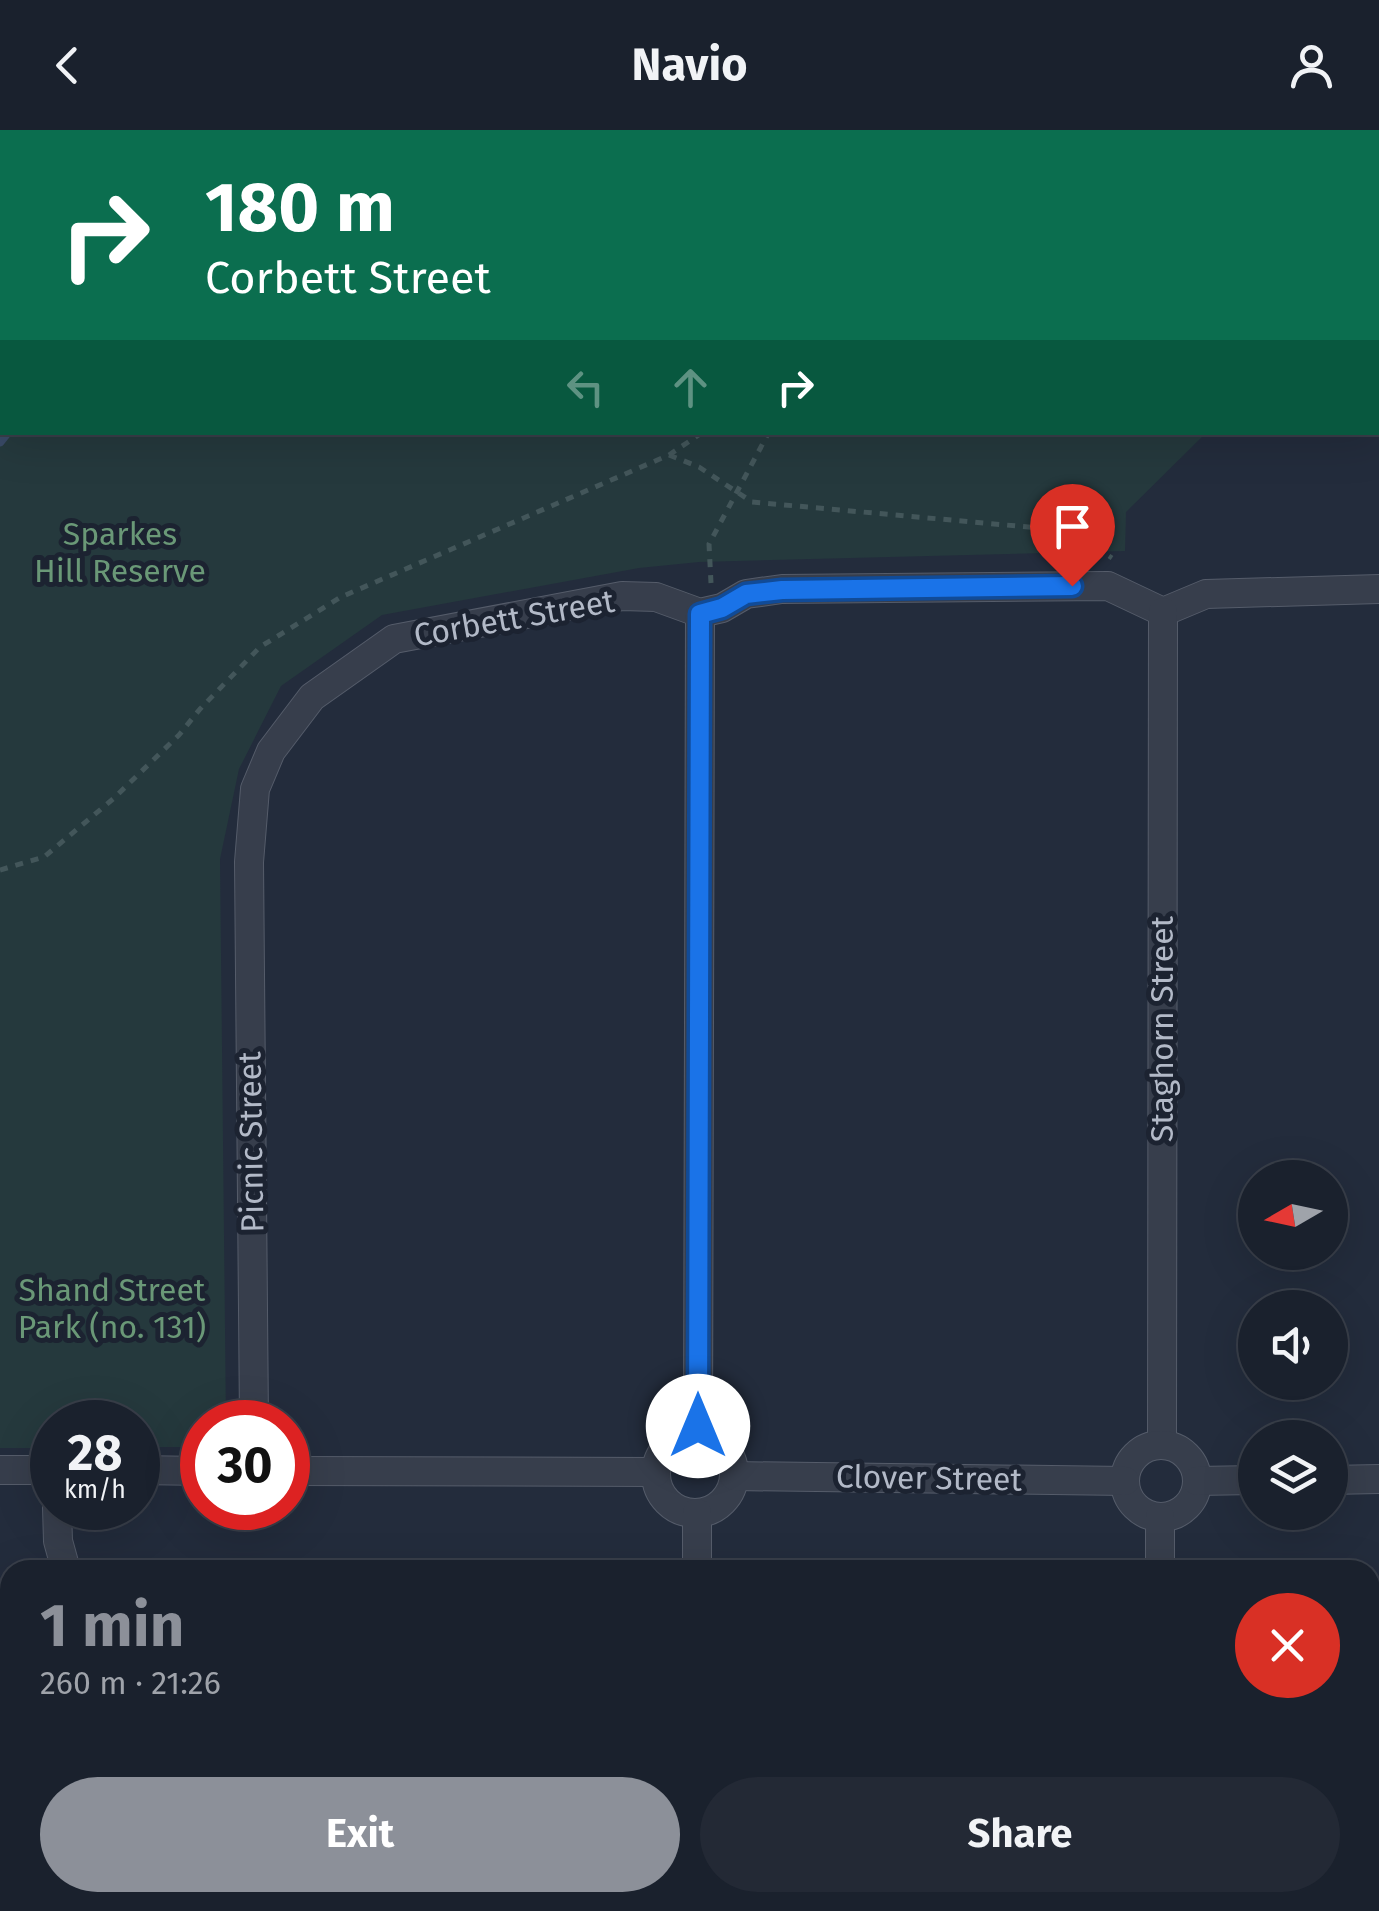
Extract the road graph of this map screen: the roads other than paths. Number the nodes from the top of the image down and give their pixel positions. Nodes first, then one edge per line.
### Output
1 (1379, 589) edge
2 (1163, 612) junction
3 (700, 614) junction
4 (248, 862) joint
5 (254, 1400) edge
6 (698, 1434) junction
7 (1162, 1445) junction
8 (0, 1470) edge
9 (30, 1470) edge
10 (310, 1471) edge
11 (656, 1472) junction
12 (734, 1476) junction
13 (1379, 1479) edge
14 (1125, 1480) junction
15 (1197, 1480) junction
16 (1238, 1480) edge
17 (1348, 1480) edge
18 (697, 1513) junction
19 (1160, 1517) junction
20 (58, 1530) edge
21 (63, 1560) edge
22 (697, 1560) edge
23 (1160, 1560) edge

1 - 2 street
2 - 3 street
2 - 7 street, Staghorn Street
3 - 4 street, Corbett Street
3 - 6 street
4 - 5 street, Picnic Street
6 - 11 street
6 - 12 street
7 - 14 street
7 - 15 street
8 - 9 street
10 - 11 street
11 - 18 street
12 - 14 street, Clover Street
12 - 18 street
13 - 17 street
14 - 19 street
15 - 16 street
15 - 19 street
18 - 22 street
19 - 23 street
20 - 21 street

